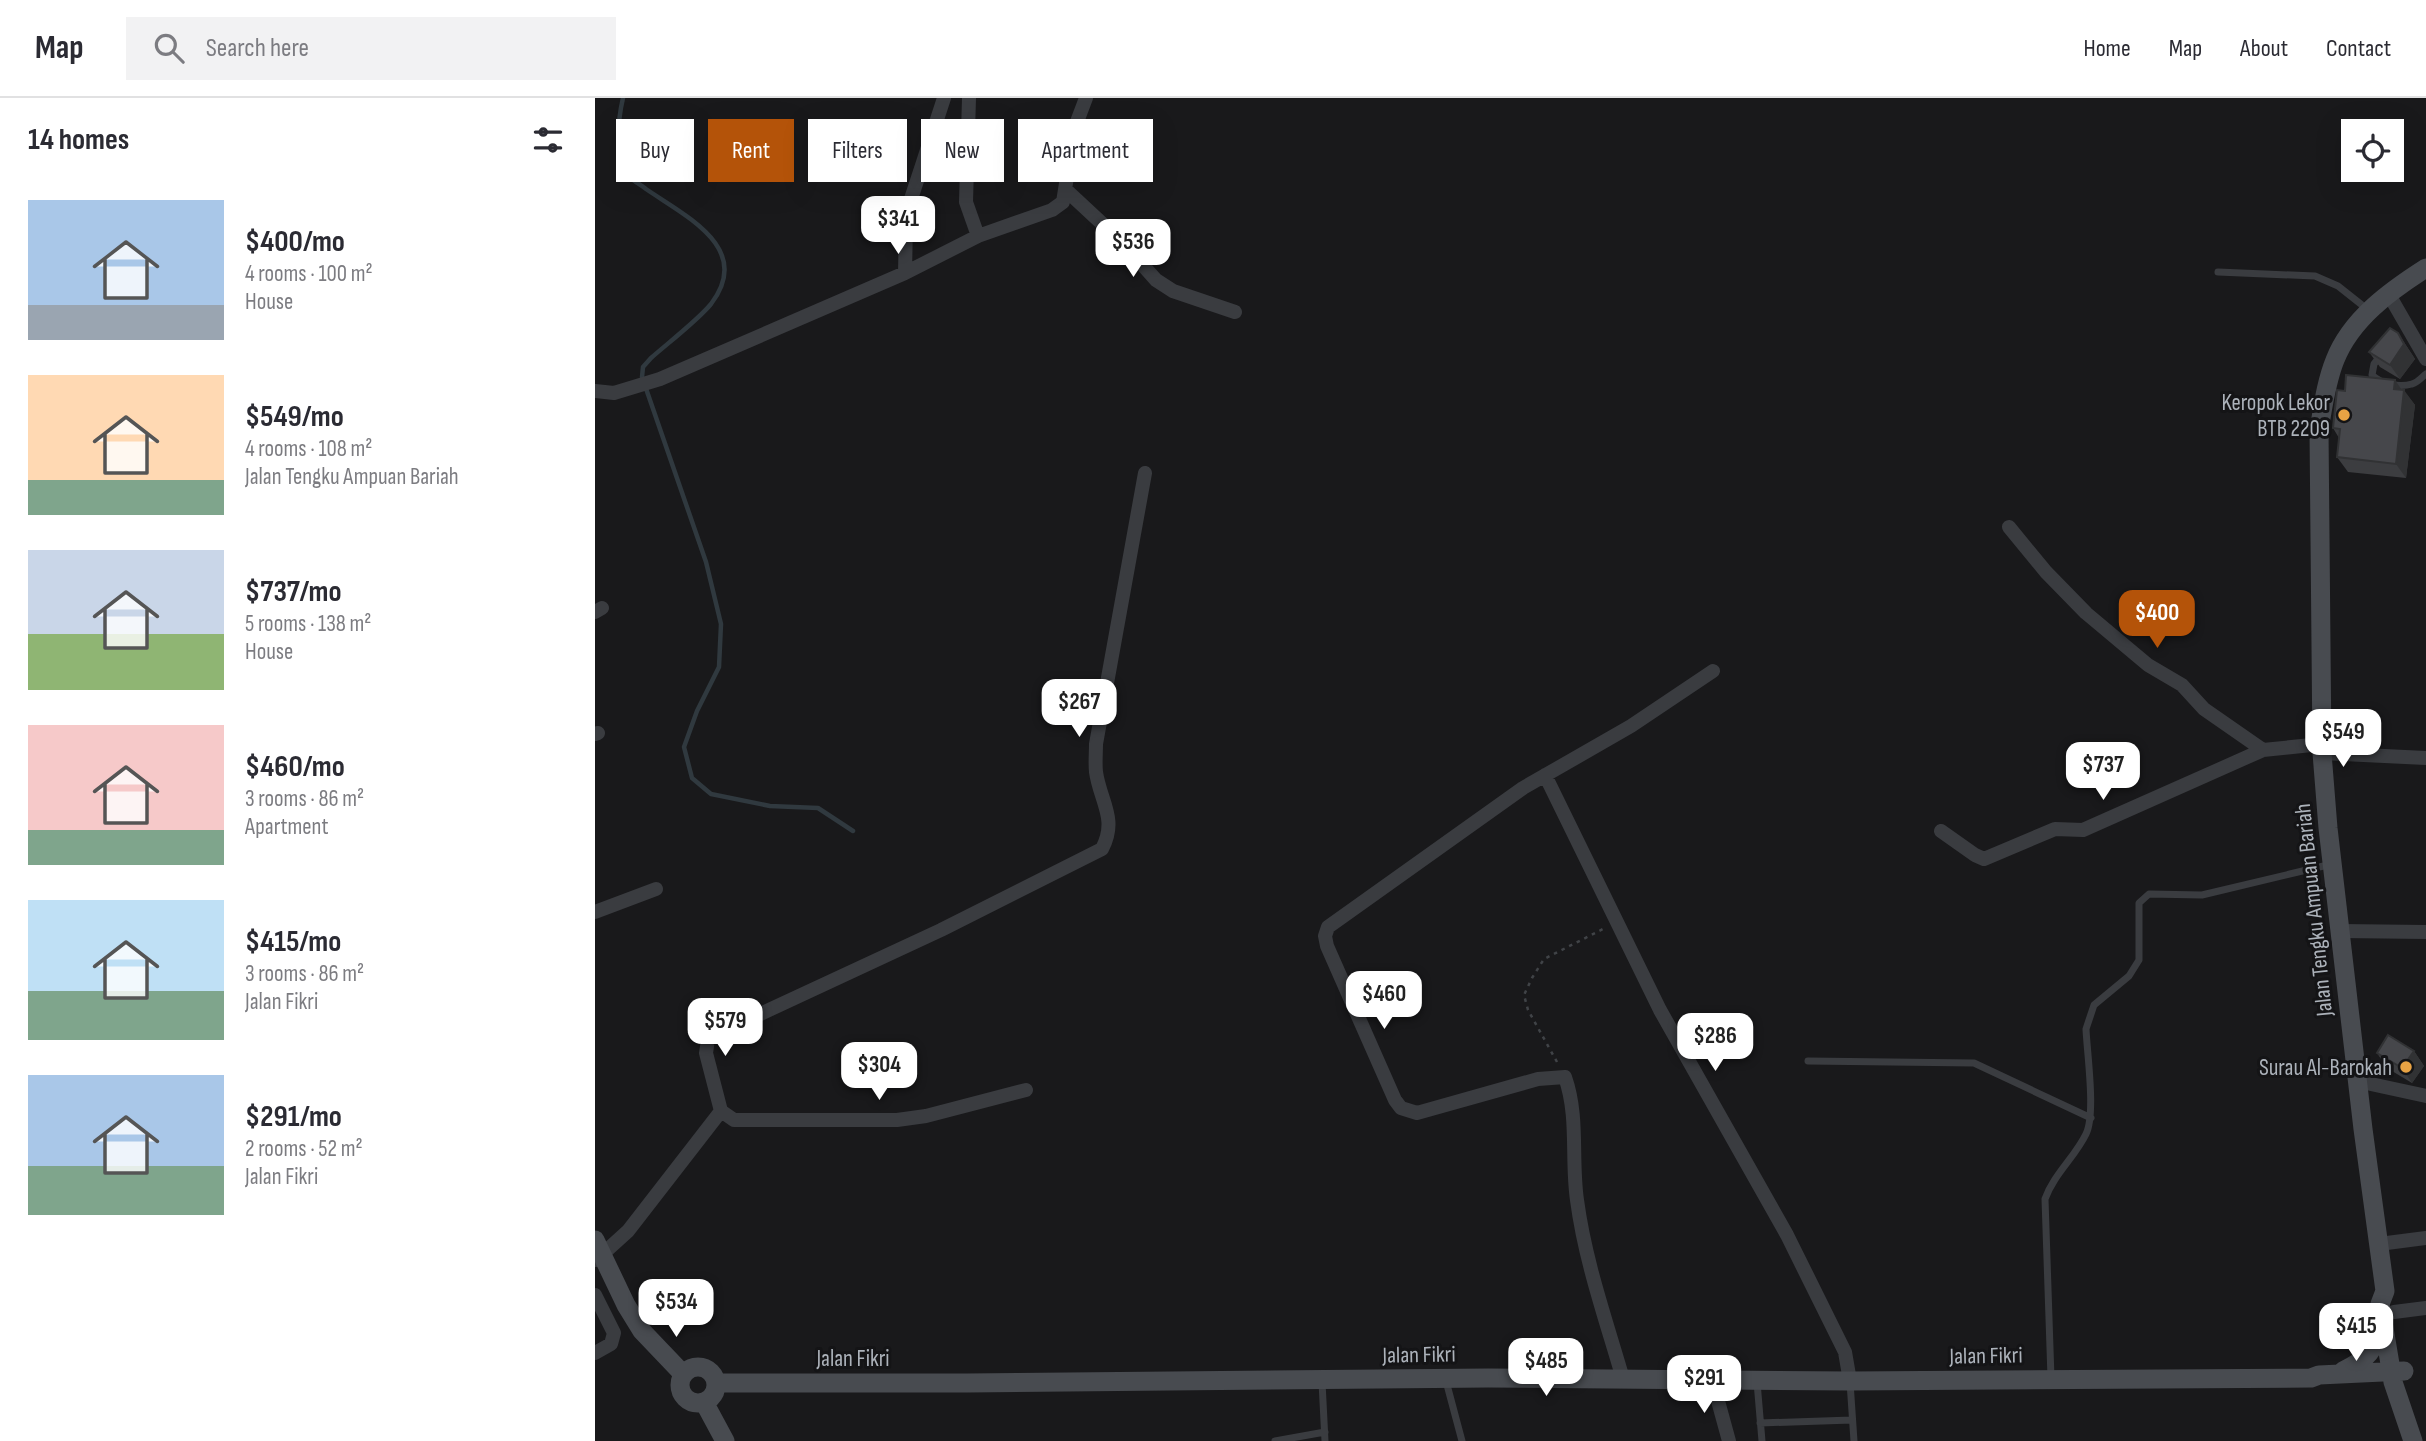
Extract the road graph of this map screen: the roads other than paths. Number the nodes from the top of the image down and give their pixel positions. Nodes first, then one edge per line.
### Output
1 (944, 98) edge
2 (969, 98) edge
3 (1086, 98) edge
4 (1066, 190) junction
5 (978, 236) junction
6 (2426, 268) edge
7 (2218, 272) dead end
8 (905, 273) junction
9 (2388, 293) junction
10 (2371, 311) junction
11 (1235, 312) dead end
12 (2390, 345) edge
13 (2426, 359) edge
14 (2426, 374) edge
15 (595, 391) edge
16 (1145, 473) dead end
17 (2010, 527) dead end
18 (1713, 671) dead end
19 (2321, 748) junction
20 (2263, 750) junction
21 (2426, 758) edge
22 (1545, 775) junction
23 (1941, 831) dead end
24 (2333, 864) junction
25 (656, 889) dead end
26 (595, 912) edge
27 (2340, 931) junction
28 (2426, 932) edge
29 (1808, 1061) dead end
30 (2357, 1081) junction
31 (1026, 1090) dead end
32 (2426, 1096) edge
33 (721, 1111) junction
34 (2091, 1118) junction
35 (2426, 1238) edge
36 (2379, 1244) junction
37 (598, 1252) edge
38 (595, 1295) edge
39 (2386, 1303) junction
40 (2426, 1308) edge
41 (595, 1353) edge
42 (683, 1374) junction
43 (2339, 1374) junction
44 (2399, 1376) junction
45 (2311, 1378) junction
46 (1322, 1379) junction
47 (1445, 1379) junction
48 (1623, 1379) junction
49 (1712, 1379) junction
50 (1757, 1379) junction
51 (2051, 1379) junction
52 (1850, 1381) junction
53 (716, 1383) junction
54 (704, 1402) junction
55 (1852, 1420) junction
56 (1760, 1423) junction
57 (1325, 1432) junction
58 (725, 1441) edge
59 (1275, 1441) edge
60 (1325, 1441) edge
61 (1462, 1441) edge
62 (1729, 1441) edge
63 (1762, 1441) edge
64 (1854, 1441) edge
65 (2413, 1441) edge
66 (2425, 1441) edge

1 - 8 street
2 - 5 street
3 - 4 street
4 - 5 street
4 - 11 street
5 - 8 street
6 - 9 street, Jalan Tengku Ampuan Bariah
7 - 10 lane
8 - 15 street
9 - 10 street, Jalan Tengku Ampuan Bariah
9 - 13 street
10 - 19 street, Jalan Tengku Ampuan Bariah
12 - 14 lane
16 - 33 street
17 - 20 street
18 - 22 street
19 - 20 street
19 - 21 street
19 - 24 street, Jalan Tengku Ampuan Bariah
20 - 23 street
22 - 48 street
22 - 52 street
24 - 27 street, Jalan Tengku Ampuan Bariah
24 - 34 lane
25 - 26 street
27 - 28 street
27 - 30 street, Jalan Tengku Ampuan Bariah
29 - 34 lane
30 - 32 street
30 - 36 street, Jalan Tengku Ampuan Bariah
31 - 33 street
33 - 37 street
34 - 51 lane
35 - 36 street
36 - 39 street, Jalan Tengku Ampuan Bariah
37 - 42 street
38 - 41 street
39 - 40 street
39 - 43 street
39 - 44 street, Jalan Tengku Ampuan Bariah
42 - 53 street
42 - 54 street
43 - 44 street, Jalan Fikri
43 - 45 street, Jalan Fikri
44 - 45 street, Jalan Fikri
44 - 65 street, Jalan Tengku Ampuan Bariah
44 - 66 street, Jalan Tengku Ampuan Bariah
45 - 51 street, Jalan Fikri
46 - 47 street, Jalan Fikri
46 - 53 street, Jalan Fikri
46 - 57 lane
47 - 48 street, Jalan Fikri
47 - 61 lane
48 - 49 street, Jalan Fikri
49 - 50 street, Jalan Fikri
49 - 62 street
50 - 52 street, Jalan Fikri
50 - 56 lane
51 - 52 street, Jalan Fikri
52 - 55 lane
53 - 54 street
54 - 58 street
55 - 56 lane
55 - 64 lane
56 - 63 lane
57 - 59 lane
57 - 60 lane

